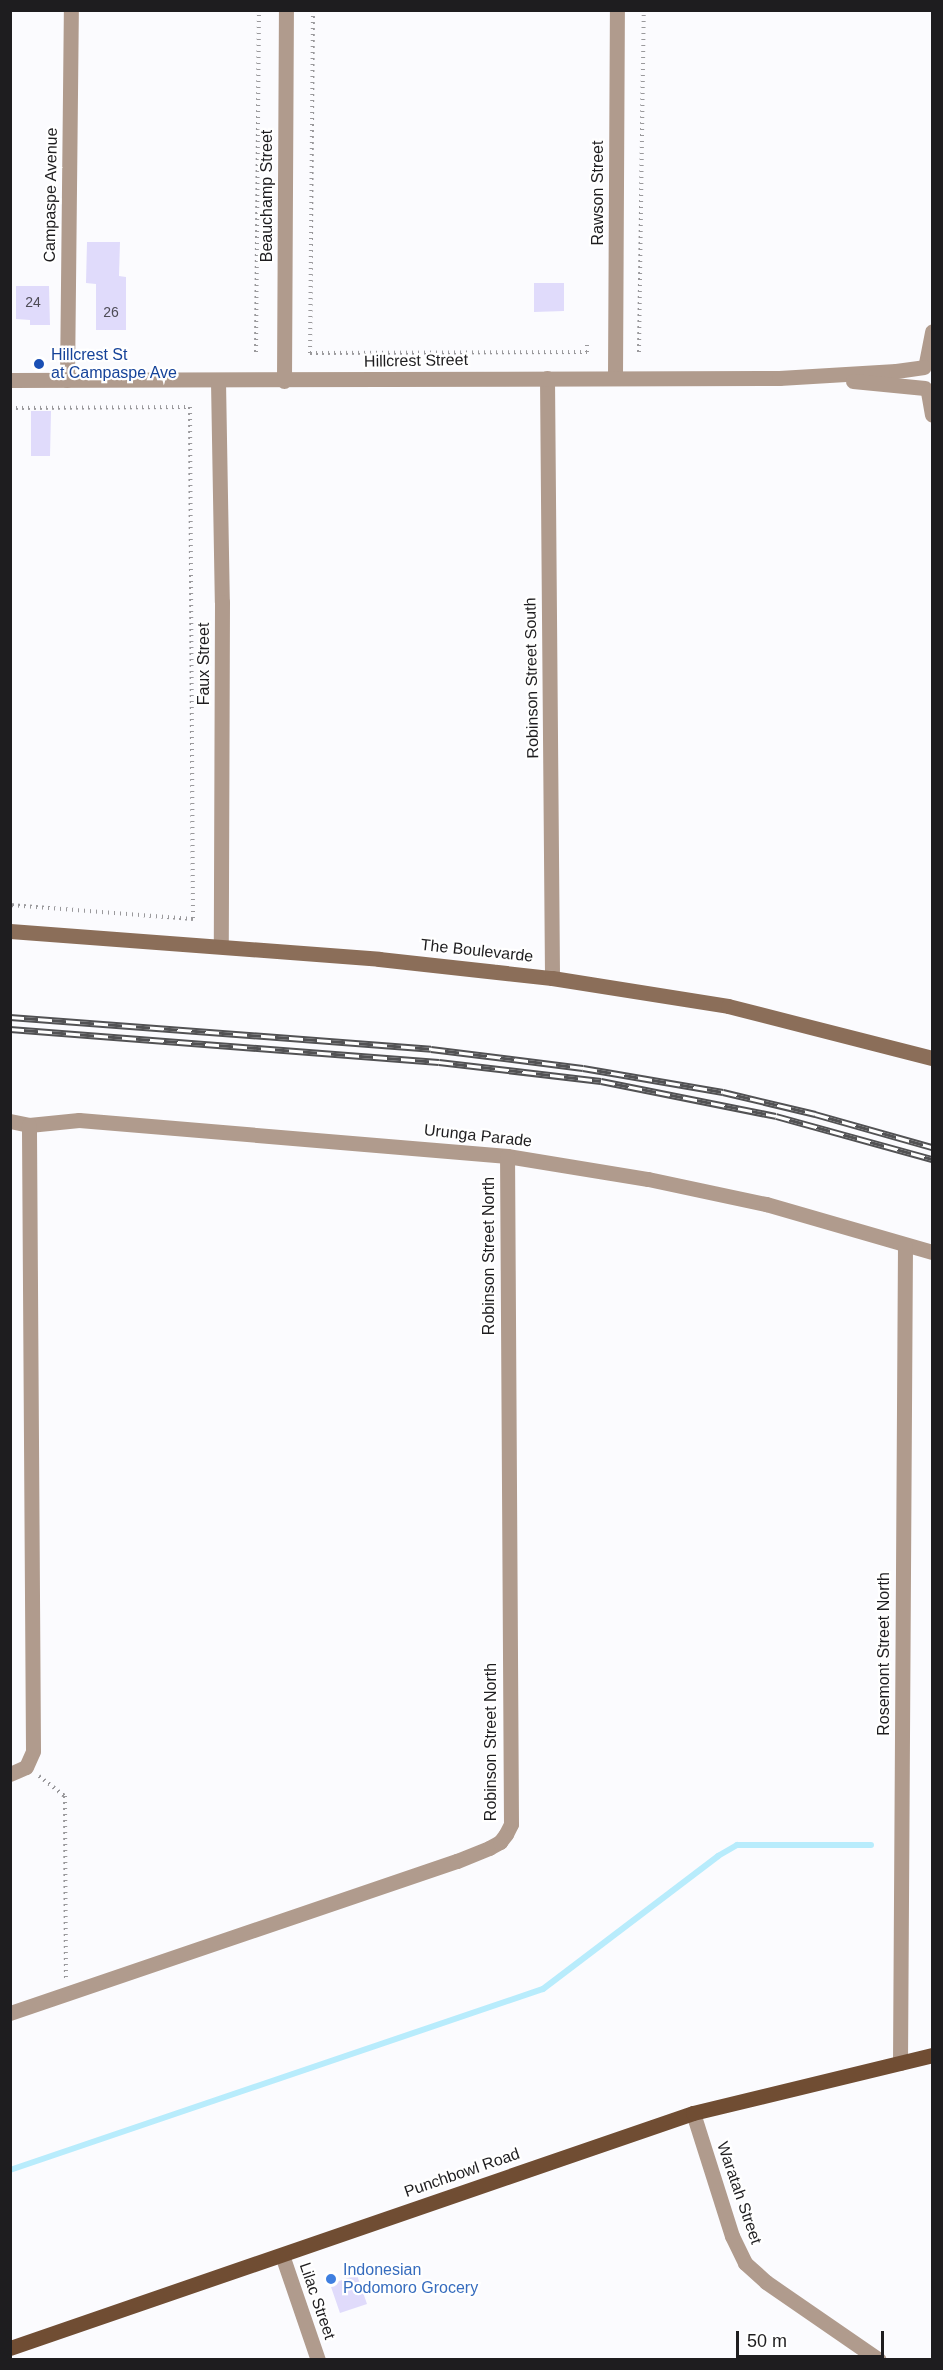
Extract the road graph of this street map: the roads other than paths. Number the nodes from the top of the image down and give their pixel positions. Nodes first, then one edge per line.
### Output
1 (71, 10) edge
2 (286, 10) edge
3 (618, 10) edge
4 (933, 332) edge
5 (927, 363) edge
6 (615, 377) junction
7 (821, 377) junction
8 (547, 378) junction
9 (10, 380) edge
10 (67, 380) junction
11 (218, 381) junction
12 (284, 381) junction
13 (929, 391) edge
14 (933, 415) edge
15 (10, 931) edge
16 (221, 946) junction
17 (552, 978) junction
18 (933, 1058) edge
19 (10, 1121) edge
20 (29, 1125) junction
21 (507, 1156) junction
22 (905, 1245) junction
23 (933, 1252) edge
24 (10, 1774) edge
25 (10, 2013) edge
26 (933, 2055) edge
27 (900, 2063) junction
28 (693, 2113) junction
29 (282, 2254) junction
30 (10, 2348) edge
31 (318, 2360) edge
32 (879, 2360) edge

1 - 10 street, Campaspe Avenue
2 - 12 street, Beauchamp Street
3 - 6 street, Rawson Street
4 - 5 street
5 - 7 street, Hillcrest Street
5 - 13 street
6 - 7 street, Hillcrest Street
6 - 8 street, Hillcrest Street
7 - 13 street, Hillcrest Street
8 - 12 street, Hillcrest Street
8 - 17 street, Robinson Street South
9 - 10 street, Hillcrest Street
10 - 11 street, Hillcrest Street
11 - 12 street, Hillcrest Street
11 - 16 street, Faux Street
13 - 14 street
15 - 16 street, The Boulevarde
16 - 17 street, The Boulevarde
17 - 18 street, The Boulevarde
19 - 20 street, Urunga Parade
20 - 21 street, Urunga Parade
20 - 24 street
21 - 22 street, Urunga Parade
21 - 25 street, Robinson Street North
22 - 23 street, Urunga Parade
22 - 27 street, Rosemont Street North
26 - 27 main road, Punchbowl Road
27 - 28 main road, Punchbowl Road
28 - 29 main road, Punchbowl Road
28 - 32 street, Waratah Street
29 - 30 main road, Punchbowl Road
29 - 31 street, Lilac Street

